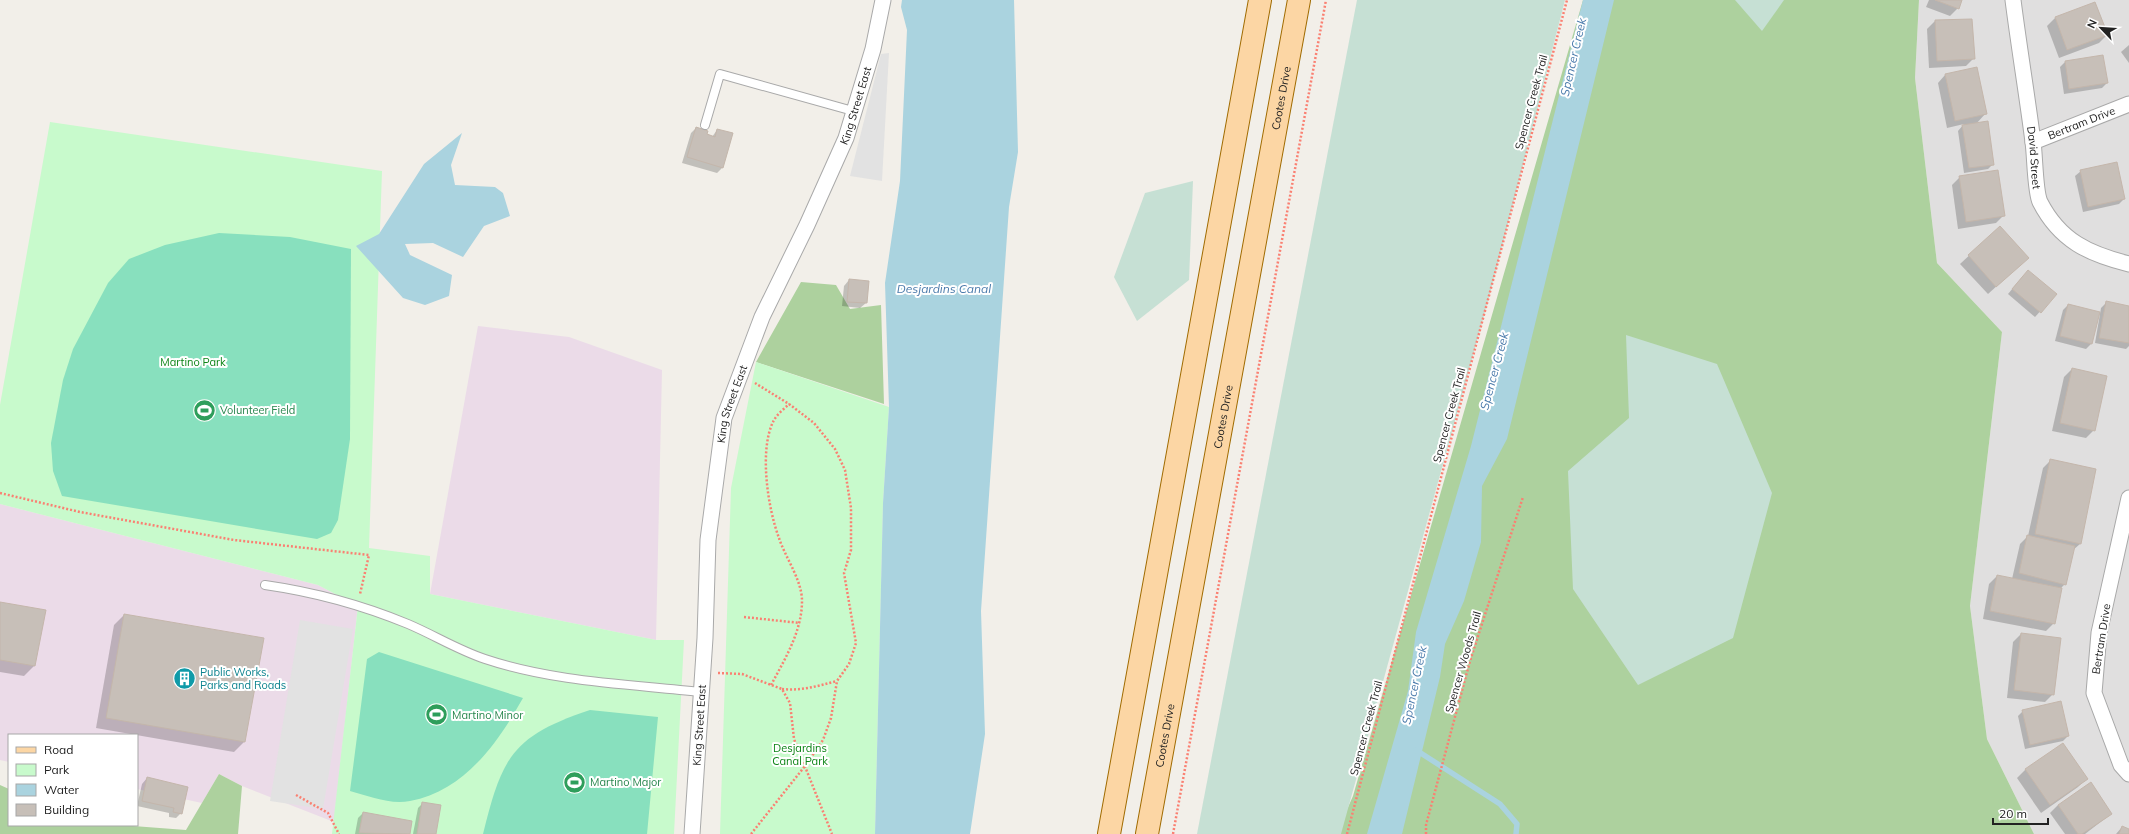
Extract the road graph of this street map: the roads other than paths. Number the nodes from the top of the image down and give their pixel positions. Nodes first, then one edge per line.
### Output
1 (883, 0) edge
2 (1260, 0) edge
3 (1300, 0) edge
4 (2012, 0) edge
5 (2129, 104) edge
6 (853, 111) junction
7 (705, 125) dead end
8 (2033, 142) junction
9 (2129, 264) edge
10 (2129, 498) edge
11 (265, 585) dead end
12 (700, 692) junction
13 (2129, 774) edge
14 (692, 834) edge
15 (1109, 834) edge
16 (1147, 834) edge

1 - 6 street, King Street East
2 - 15 main road
3 - 16 main road, Cootes Drive
4 - 8 street, David Street
5 - 8 street, Bertram Drive
6 - 7 lane
6 - 12 street, King Street East
8 - 9 street, David Street
10 - 13 street, Bertram Drive
11 - 12 lane
12 - 14 street, King Street East

